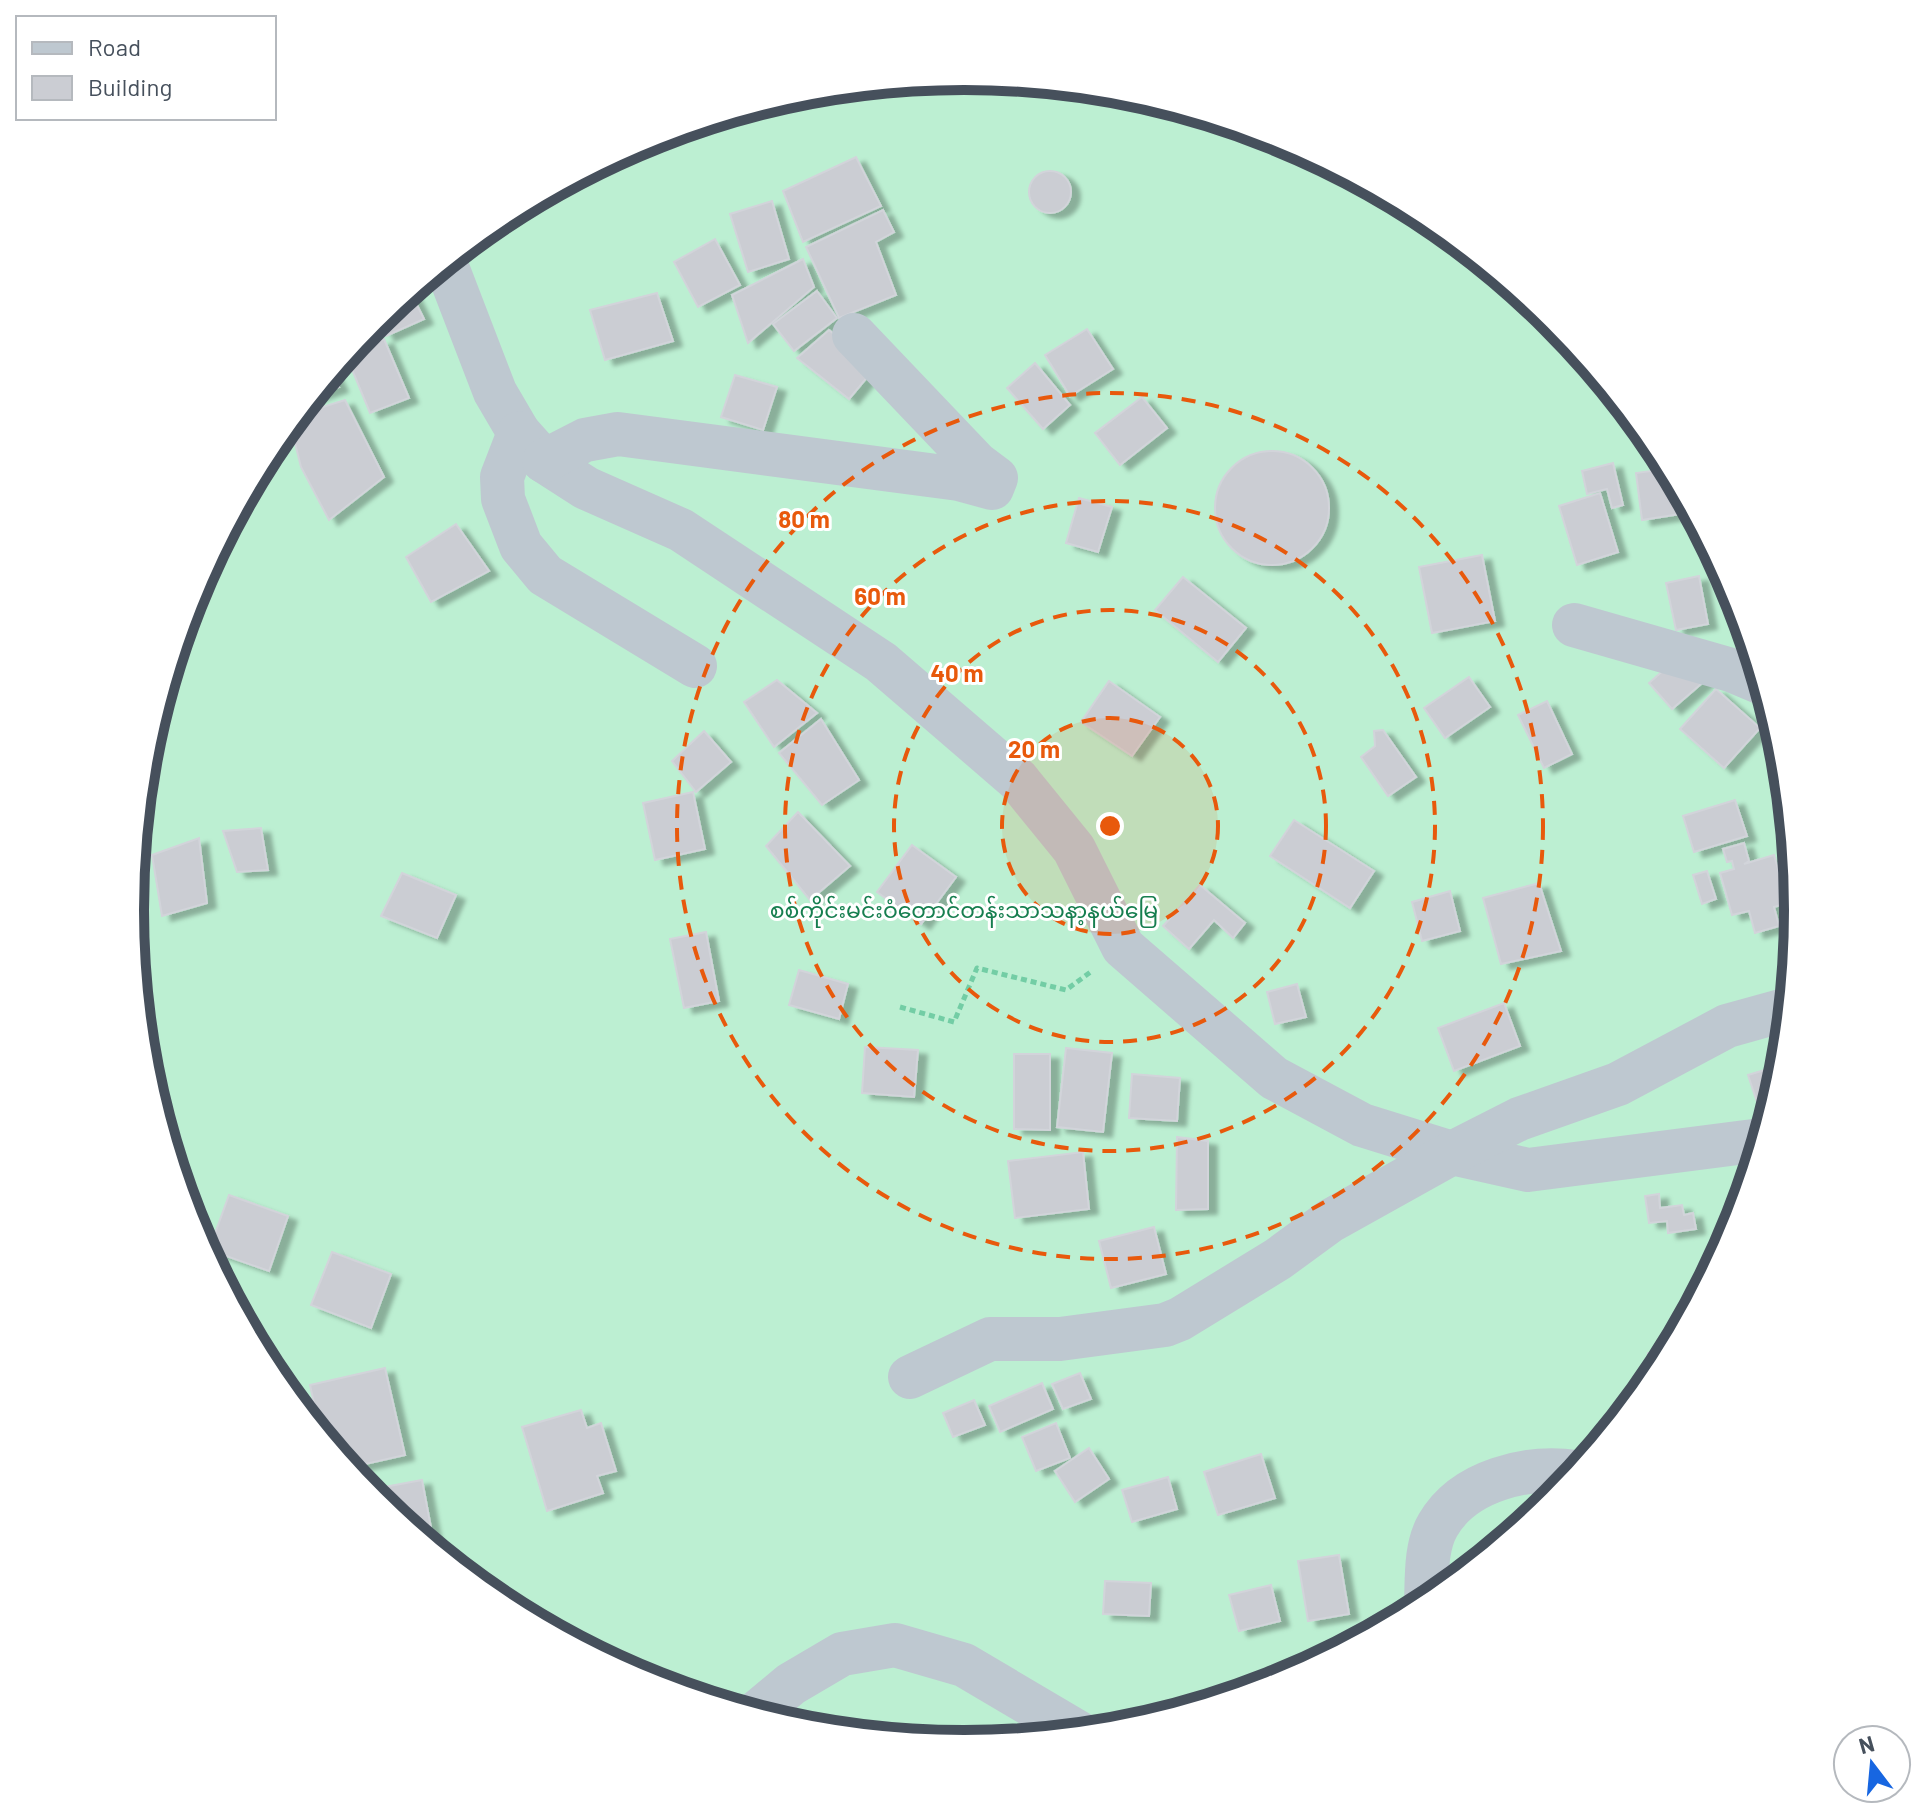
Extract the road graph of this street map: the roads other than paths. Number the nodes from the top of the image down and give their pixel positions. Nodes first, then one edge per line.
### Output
1 (449, 272) edge
2 (854, 335) dead end
3 (531, 447) junction
4 (1574, 625) dead end
5 (695, 666) dead end
6 (1750, 678) edge
7 (1777, 1012) edge
8 (1750, 1141) edge
9 (1452, 1153) junction
10 (910, 1377) dead end
11 (1563, 1470) edge
12 (1427, 1587) edge
13 (766, 1705) edge
14 (1063, 1724) edge

1 - 3 street
2 - 3 street
3 - 5 street
3 - 9 street
4 - 6 street
7 - 9 street
8 - 9 street
9 - 10 street
11 - 12 street
13 - 14 street

